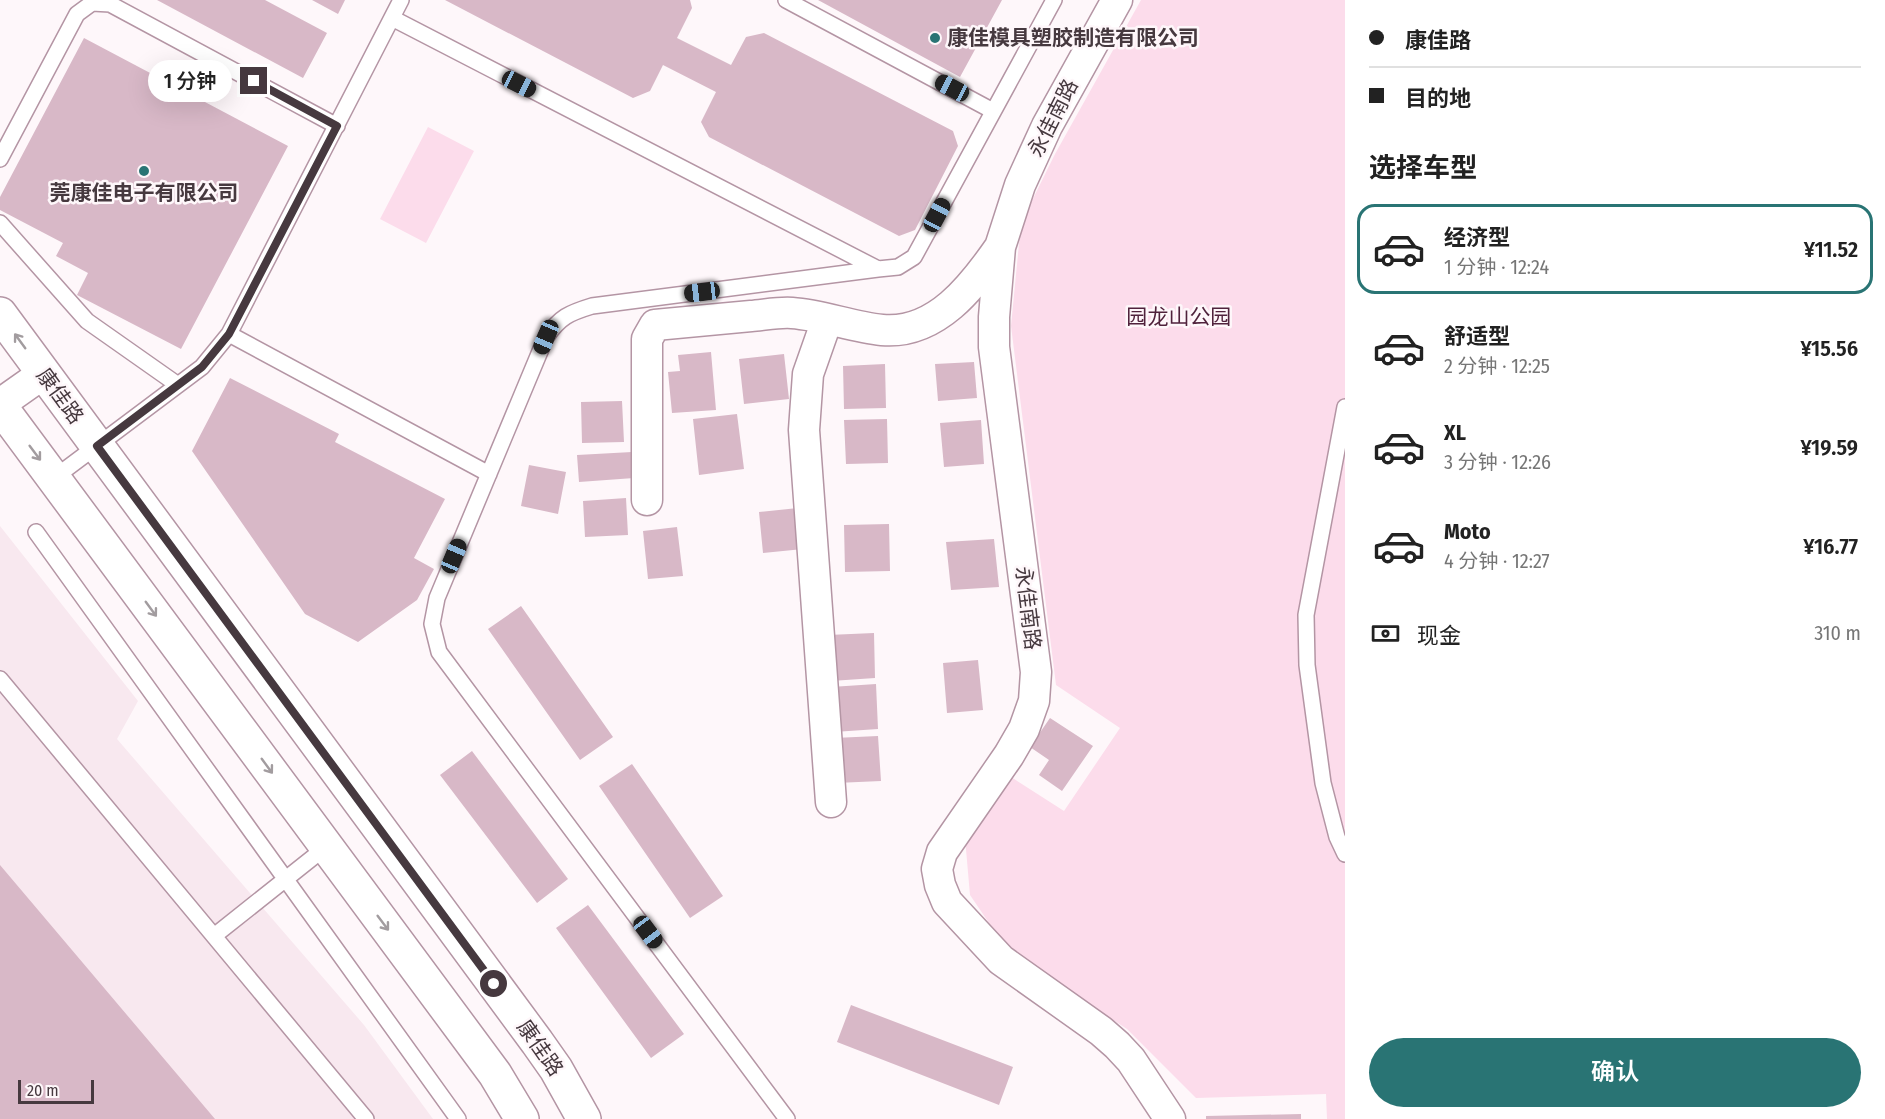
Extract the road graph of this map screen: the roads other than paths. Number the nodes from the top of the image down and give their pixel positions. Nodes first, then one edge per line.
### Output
1 (401, 0) edge
2 (786, 0) edge
3 (1054, 0) edge
4 (1117, 0) edge
5 (392, 18) junction
6 (993, 111) junction
7 (337, 126) junction
8 (0, 159) edge
9 (0, 223) edge
10 (1000, 247) junction
11 (878, 269) junction
12 (0, 314) edge
13 (827, 320) junction
14 (229, 334) junction
15 (44, 373) junction
16 (178, 386) junction
17 (0, 405) edge
18 (1345, 407) edge
19 (97, 446) junction
20 (489, 474) junction
21 (54, 478) junction
22 (647, 500) dead end
23 (36, 532) dead end
24 (0, 679) edge
25 (831, 802) dead end
26 (326, 847) junction
27 (1345, 854) edge
28 (285, 879) junction
29 (214, 936) junction
30 (366, 1119) edge
31 (458, 1119) edge
32 (522, 1119) edge
33 (584, 1119) edge
34 (787, 1119) edge
35 (1170, 1119) edge

1 - 5 lane
2 - 6 lane
3 - 6 lane
4 - 10 street, 永佳南路
5 - 7 lane
5 - 11 lane
6 - 11 lane
7 - 8 lane
7 - 14 lane
9 - 16 lane
10 - 13 street
10 - 35 street, 永佳南路
11 - 20 lane
15 -> 12 street, 康佳路
13 - 22 street
13 - 25 street
14 - 16 lane
14 - 20 lane
15 - 17 street
15 - 19 street, 康佳路
16 - 19 lane
17 -> 21 street
18 - 27 lane
19 - 21 lane
19 - 33 street, 康佳路
20 - 34 lane
21 -> 26 street
23 - 28 lane
24 - 29 lane
26 - 28 lane
26 -> 32 street
28 - 29 lane
28 - 31 lane
29 - 30 lane

